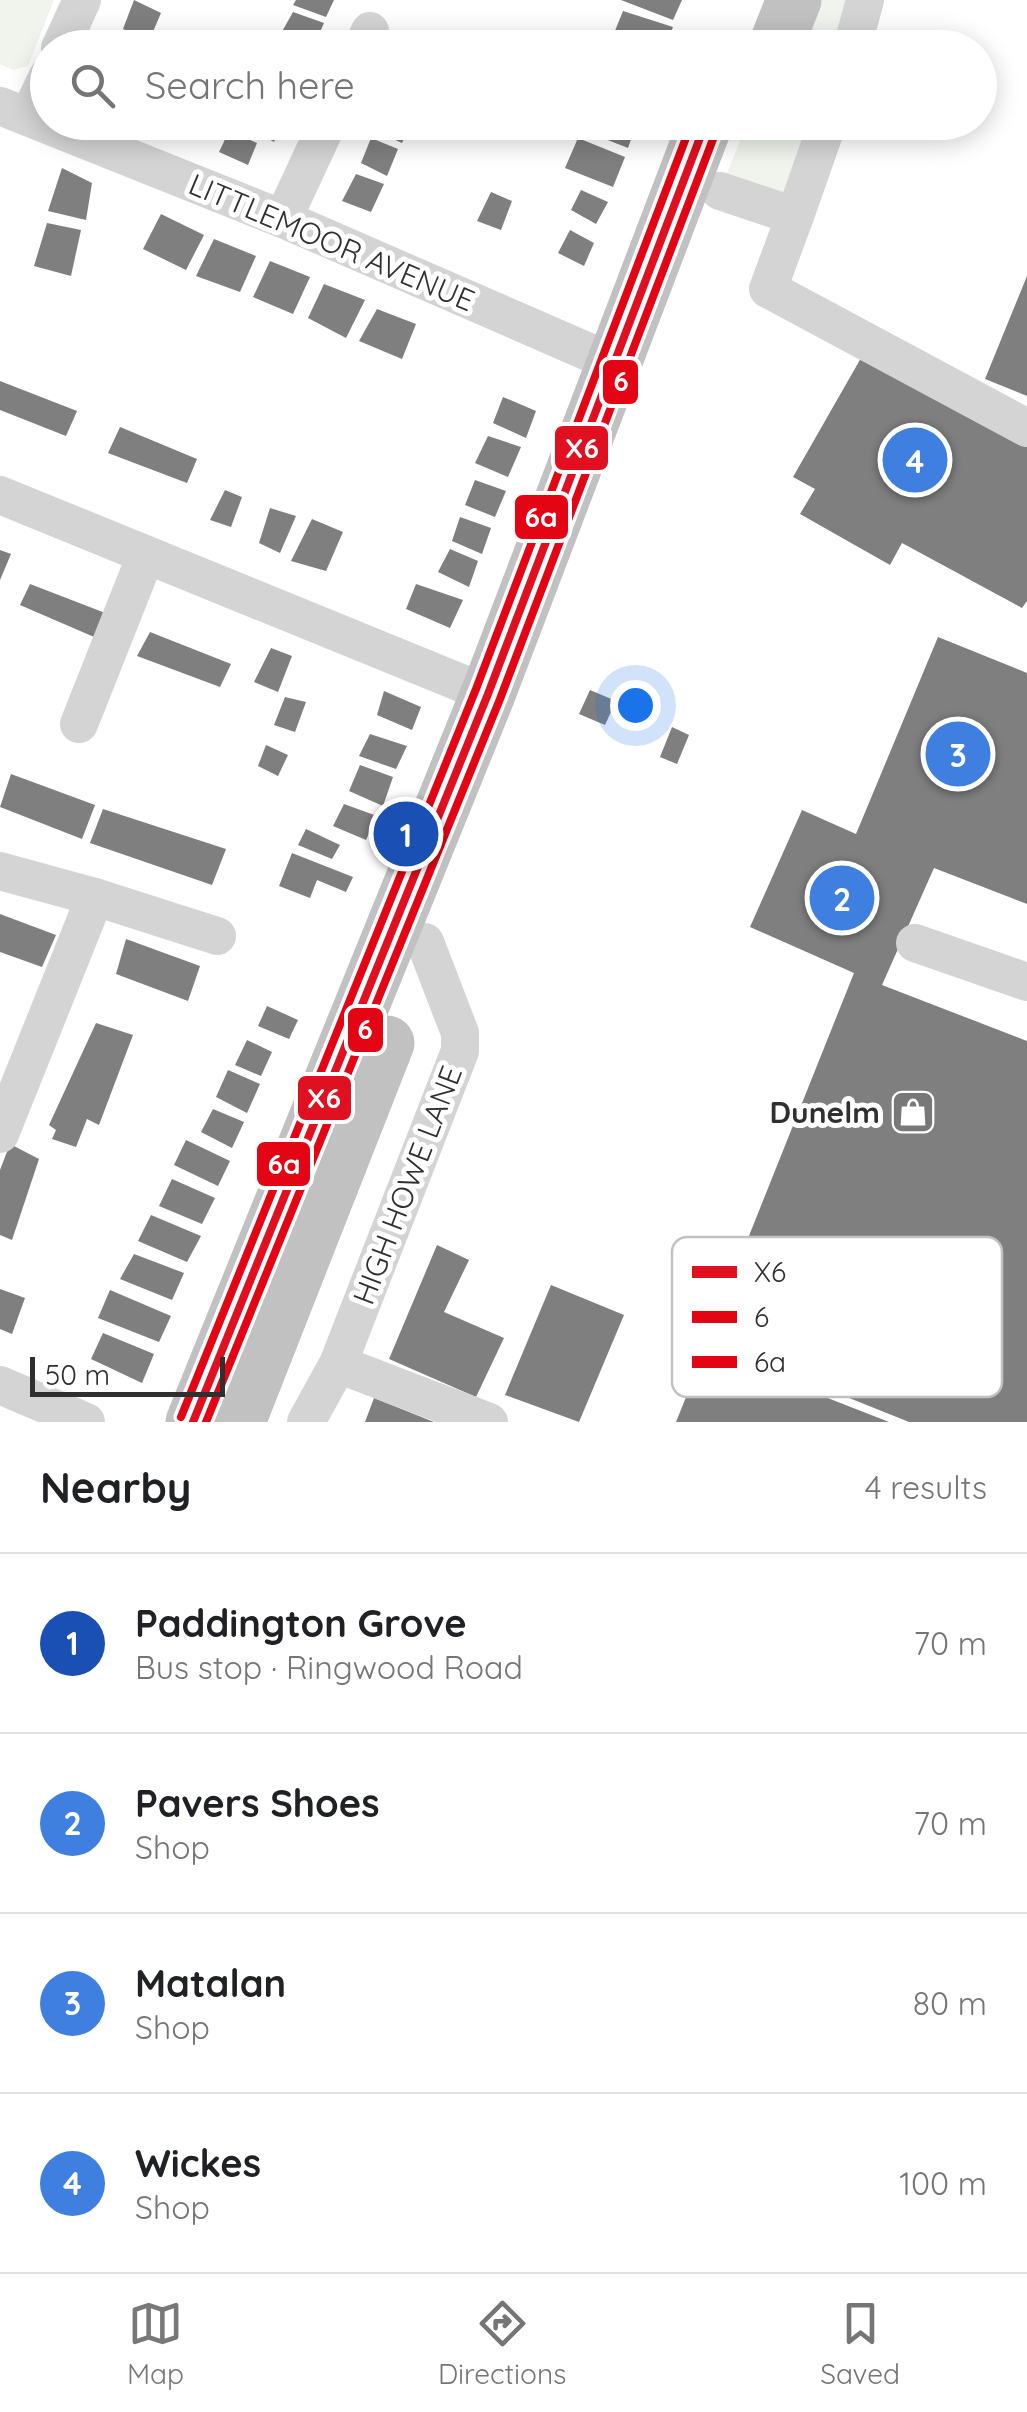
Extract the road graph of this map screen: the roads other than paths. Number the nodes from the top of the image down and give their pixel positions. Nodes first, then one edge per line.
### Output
1 (82, 0) edge
2 (752, 0) edge
3 (794, 0) edge
4 (865, 0) edge
5 (68, 30) edge
6 (741, 30) edge
7 (782, 30) edge
8 (857, 30) edge
9 (30, 95) edge
10 (10, 116) edge
11 (74, 140) edge
12 (320, 140) edge
13 (699, 140) edge
14 (739, 140) edge
15 (822, 140) edge
16 (720, 191) junction
17 (795, 216) junction
18 (283, 219) junction
19 (616, 364) junction
20 (1027, 428) edge
21 (0, 495) edge
22 (146, 554) junction
23 (488, 694) junction
24 (79, 724) dead end
25 (0, 871) edge
26 (95, 897) junction
27 (216, 936) dead end
28 (426, 942) junction
29 (915, 943) dead end
30 (1027, 982) edge
31 (0, 1134) edge
32 (338, 1364) junction
33 (0, 1384) edge
34 (86, 1422) edge
35 (193, 1422) edge
36 (238, 1422) edge
37 (306, 1422) edge
38 (489, 1422) edge

1 - 5 street
2 - 6 highway
3 - 7 highway
4 - 8 street
9 - 10 street
11 - 18 street, LITTLEMOOR AVENUE
12 - 18 street
13 - 19 highway
14 - 16 highway
15 - 17 street
16 - 17 street
16 - 28 highway
17 - 20 street
18 - 19 street, LITTLEMOOR AVENUE
19 - 23 highway
21 - 22 street
22 - 23 street
22 - 24 street
23 - 35 highway
25 - 26 street
26 - 27 street
26 - 31 street
28 - 32 street, HIGH HOWE LANE
28 - 36 highway
29 - 30 street
32 - 37 street, HIGH HOWE LANE
32 - 38 street
33 - 34 street

